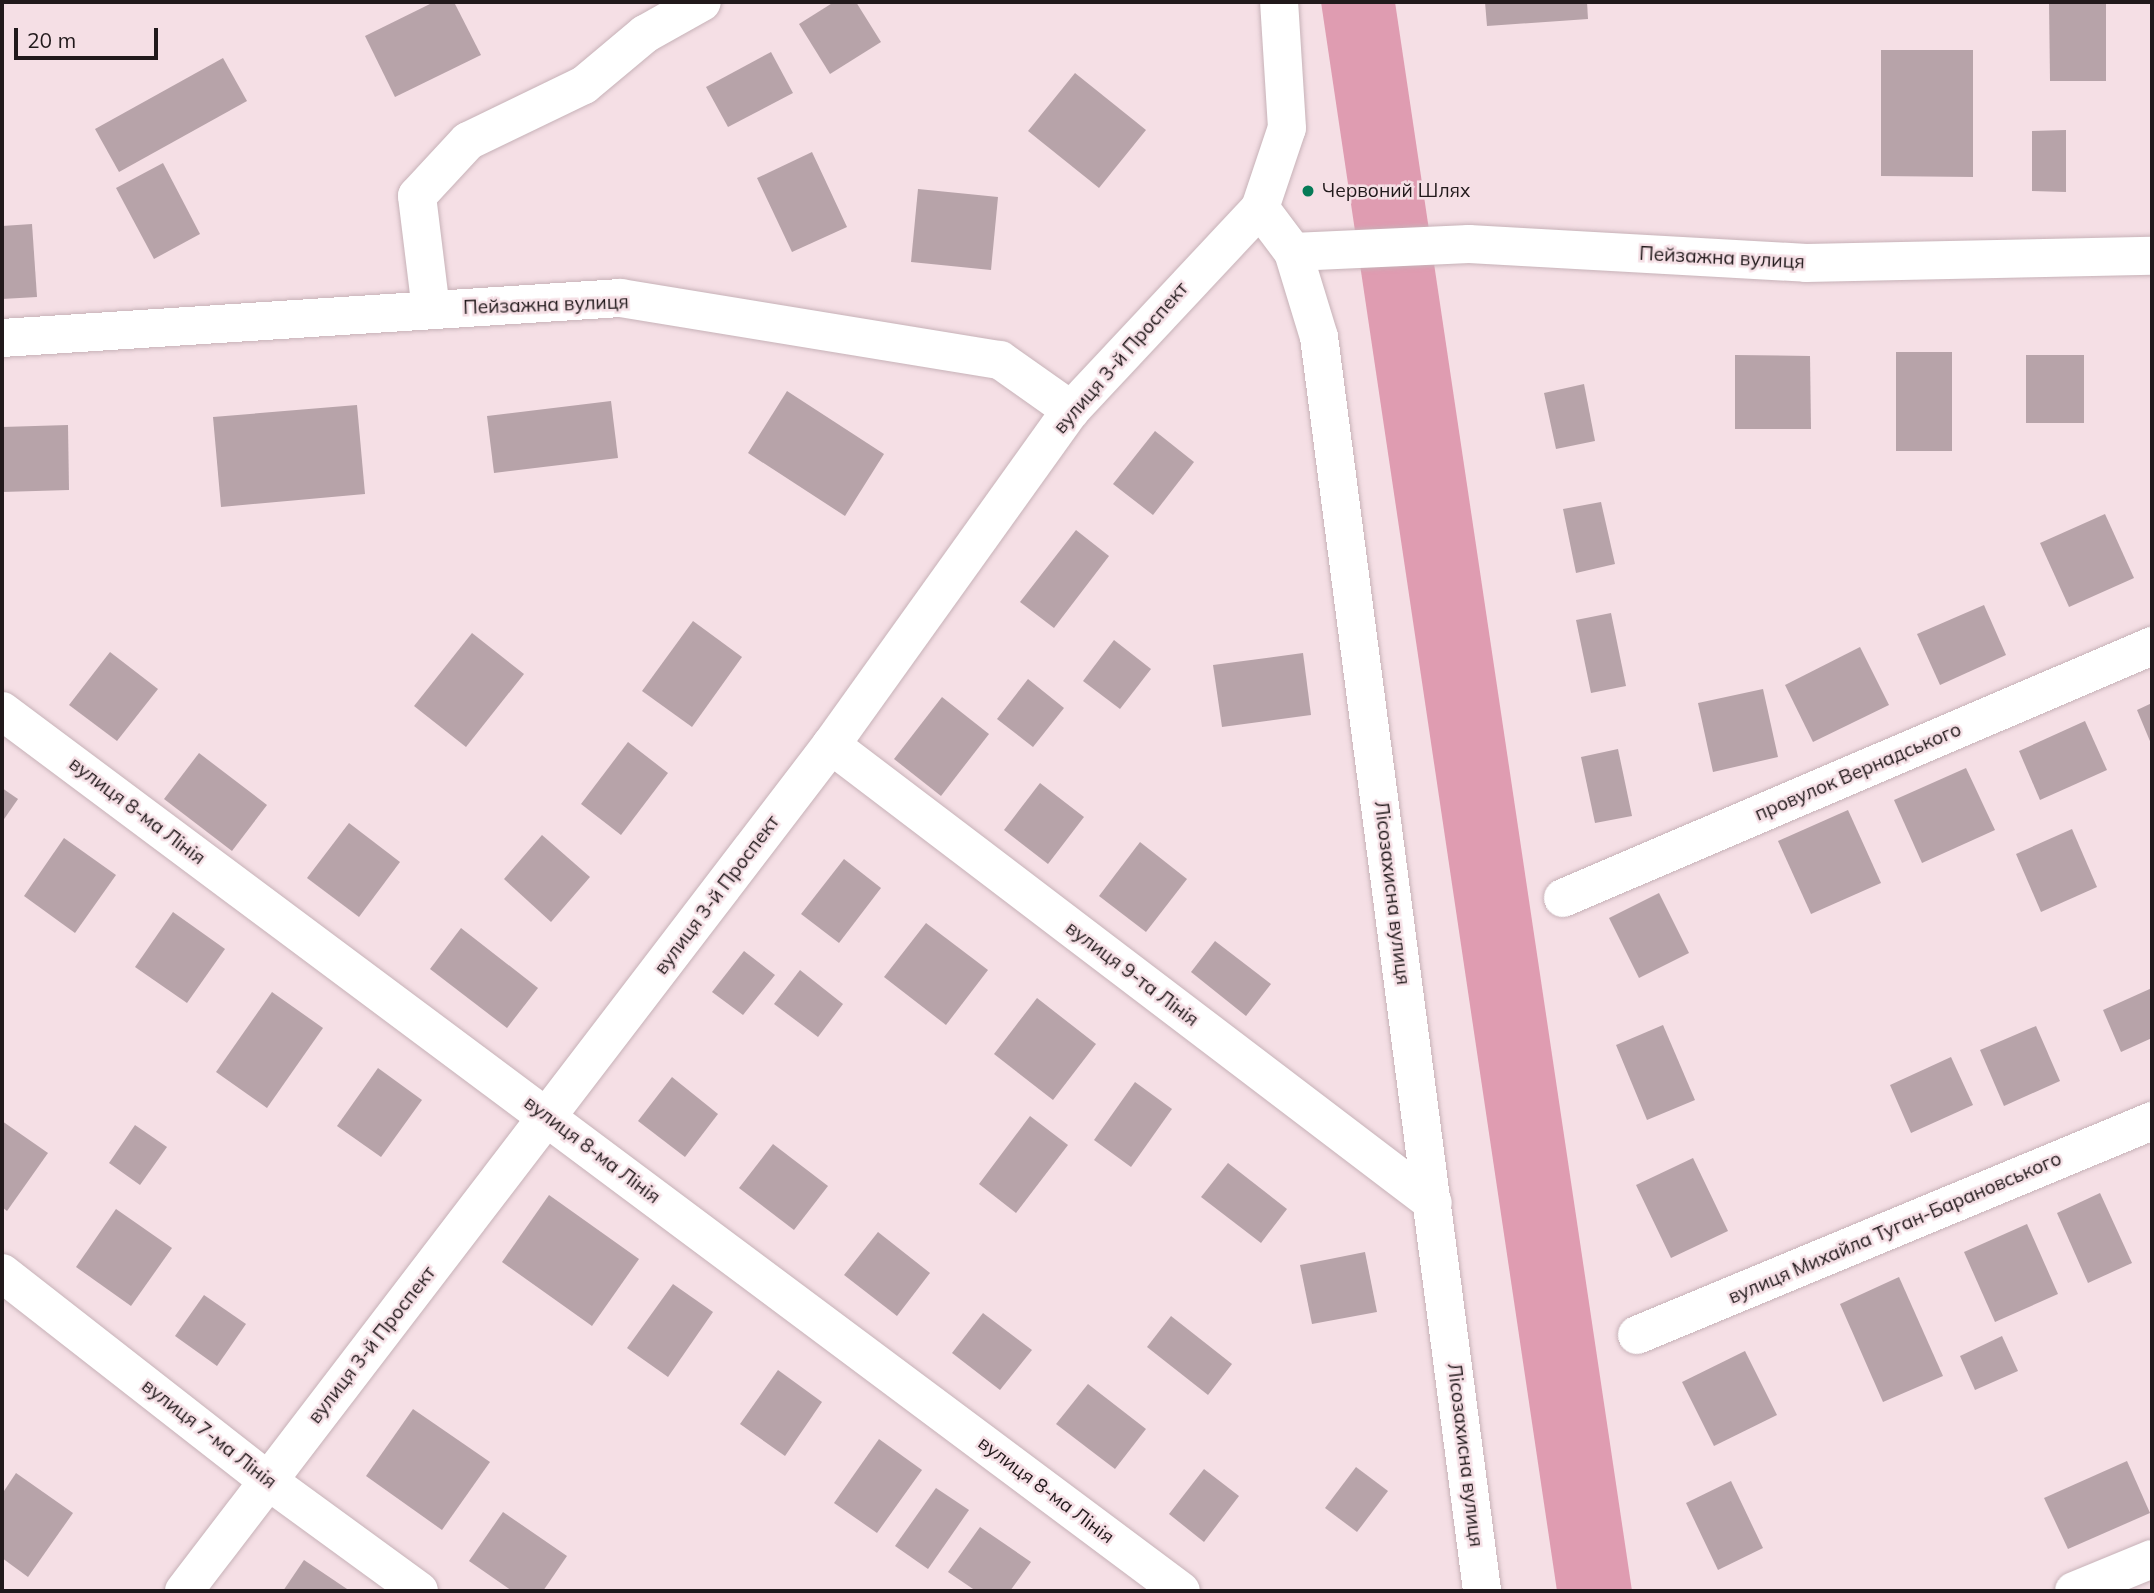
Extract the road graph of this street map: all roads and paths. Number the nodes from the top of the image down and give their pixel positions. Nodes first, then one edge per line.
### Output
1 (702, 2) edge
2 (1279, 2) edge
3 (1260, 208) junction
4 (1293, 252) junction
5 (2152, 256) edge
6 (431, 310) junction
7 (2, 338) edge
8 (1071, 410) junction
9 (2152, 646) edge
10 (2, 711) edge
11 (831, 745) junction
12 (1563, 898) dead end
13 (548, 1116) junction
14 (2152, 1121) edge
15 (1433, 1203) junction
16 (2, 1273) edge
17 (1637, 1335) dead end
18 (267, 1480) junction
19 (2152, 1559) edge
20 (184, 1591) edge
21 (419, 1591) edge
22 (1181, 1591) edge
23 (1482, 1591) edge
24 (2074, 1591) edge

1 - 6 street
2 - 3 street
3 - 4 street, Лісозахисна вулиця
3 - 8 street, вулиця 3-й Проспект
4 - 5 street, Пейзажна вулиця
4 - 15 street, Лісозахисна вулиця
6 - 7 street, Пейзажна вулиця
6 - 8 street, Пейзажна вулиця
8 - 11 street, вулиця 3-й Проспект
9 - 12 street, провулок Вернадського
10 - 13 street, вулиця 8-ма Лінія
11 - 13 street, вулиця 3-й Проспект
11 - 15 street, вулиця 9-та Лінія
13 - 18 street, вулиця 3-й Проспект
13 - 22 street, вулиця 8-ма Лінія
14 - 17 street, вулиця Михайла Туган-Барановського
15 - 23 street, Лісозахисна вулиця
16 - 18 street, вулиця 7-ма Лінія
18 - 20 street, вулиця 3-й Проспект
18 - 21 street, вулиця 7-ма Лінія
19 - 24 street

